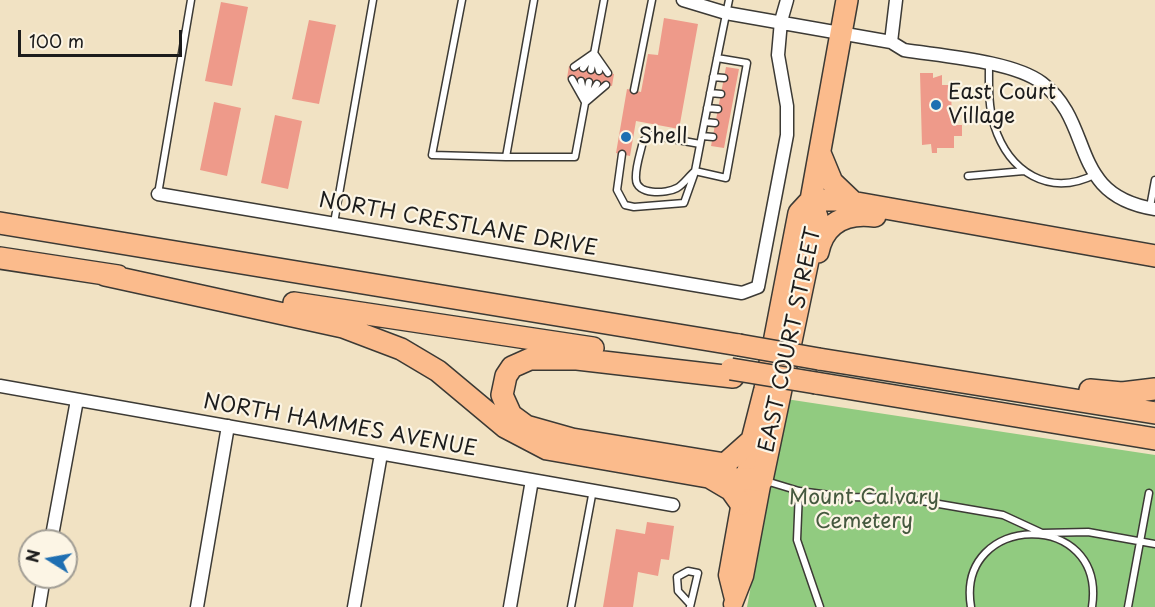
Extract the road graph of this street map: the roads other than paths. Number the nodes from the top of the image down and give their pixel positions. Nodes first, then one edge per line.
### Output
1 (191, 0) edge
2 (373, 0) edge
3 (462, 0) edge
4 (534, 0) edge
5 (604, 0) edge
6 (652, 0) edge
7 (683, 0) edge
8 (729, 0) edge
9 (787, 0) edge
10 (847, 0) edge
11 (896, 0) edge
12 (726, 13) junction
13 (781, 21) junction
14 (841, 33) junction
15 (891, 42) junction
16 (594, 53) junction
17 (717, 58) junction
18 (988, 64) junction
19 (574, 67) dead end
20 (583, 68) dead end
21 (591, 70) dead end
22 (599, 71) dead end
23 (608, 73) dead end
24 (713, 77) junction
25 (724, 78) dead end
26 (572, 79) dead end
27 (581, 81) dead end
28 (589, 82) dead end
29 (597, 84) dead end
30 (606, 85) dead end
31 (634, 90) dead end
32 (710, 93) junction
33 (721, 94) dead end
34 (585, 102) junction
35 (707, 108) junction
36 (718, 109) dead end
37 (705, 122) junction
38 (715, 123) dead end
39 (728, 125) dead end
40 (736, 126) junction
41 (702, 136) junction
42 (713, 137) dead end
43 (725, 139) dead end
44 (733, 140) junction
45 (700, 144) junction
46 (820, 152) junction
47 (622, 154) dead end
48 (506, 157) junction
49 (695, 171) junction
50 (1024, 171) junction
51 (1096, 174) junction
52 (968, 176) dead end
53 (1155, 180) edge
54 (158, 194) joint
55 (811, 200) junction
56 (854, 208) junction
57 (1153, 208) edge
58 (0, 223) edge
59 (334, 223) junction
60 (1155, 256) edge
61 (0, 258) edge
62 (1155, 270) edge
63 (105, 275) junction
64 (797, 308) junction
65 (871, 367) junction
66 (732, 373) junction
67 (0, 386) edge
68 (1155, 389) edge
69 (77, 400) junction
70 (1155, 414) edge
71 (228, 426) junction
72 (1155, 439) edge
73 (752, 440) junction
74 (381, 454) junction
75 (716, 471) junction
76 (754, 479) junction
77 (532, 480) junction
78 (593, 490) junction
79 (799, 491) junction
80 (1149, 493) dead end
81 (741, 504) junction
82 (674, 505) dead end
83 (53, 529) edge
84 (1042, 533) junction
85 (1140, 542) junction
86 (1155, 544) edge
87 (42, 589) edge
88 (733, 603) edge
89 (690, 606) edge
90 (39, 607) edge
91 (197, 607) edge
92 (354, 607) edge
93 (510, 607) edge
94 (571, 607) edge
95 (820, 607) edge
96 (971, 607) edge
97 (1092, 607) edge
98 (1128, 607) edge

1 - 54 lane
2 - 59 lane
3 - 48 lane
4 - 48 lane
5 - 16 lane
6 - 31 lane
7 - 12 street
8 - 12 lane
9 - 13 street
10 - 14 highway, EAST COURT STREET
11 - 15 street
12 - 13 street
12 - 17 lane
13 - 14 street
13 - 59 street, NORTH CRESTLANE DRIVE
14 - 15 street
14 - 46 highway, EAST COURT STREET
15 - 18 street
16 - 19 lane
16 - 20 lane
16 - 21 lane
16 - 22 lane
16 - 23 lane
17 - 24 lane
17 - 40 lane
18 - 50 lane
18 - 51 street
24 - 25 lane
24 - 32 lane
26 - 34 lane
27 - 34 lane
28 - 34 lane
29 - 34 lane
30 - 34 lane
32 - 33 lane
32 - 35 lane
34 - 48 lane
35 - 36 lane
35 - 37 lane
37 - 38 lane
37 - 41 lane
39 - 40 lane
40 - 44 lane
41 - 42 lane
41 - 45 lane
43 - 44 lane
44 - 49 lane
45 - 49 lane
45 - 49 lane
46 - 55 highway, EAST COURT STREET
46 - 56 highway
47 - 49 lane
50 - 51 lane
50 - 52 lane
51 - 57 street
53 - 57 lane
54 - 59 street, NORTH CRESTLANE DRIVE
55 - 56 highway
55 - 64 highway, EAST COURT STREET
55 - 73 highway
56 - 60 highway
56 - 62 highway
56 - 64 highway
58 - 65 highway, bridge
61 - 63 highway
63 - 66 highway
63 - 75 highway
64 - 76 highway, EAST COURT STREET
65 - 68 highway
65 - 70 highway
66 - 72 highway, bridge
66 - 75 highway
67 - 69 street, NORTH HAMMES AVENUE
69 - 71 street, NORTH HAMMES AVENUE
69 - 83 street
71 - 74 street, NORTH HAMMES AVENUE
71 - 91 street
73 - 75 highway
73 - 76 main road
74 - 77 street, NORTH HAMMES AVENUE
74 - 92 street
75 - 76 highway
75 - 81 highway
76 - 79 lane
76 - 81 main road
76 - 88 main road, EAST COURT STREET
77 - 78 street, NORTH HAMMES AVENUE
77 - 93 street
78 - 82 street, NORTH HAMMES AVENUE
78 - 94 lane
79 - 84 lane
79 - 95 lane
80 - 85 lane
81 - 88 main road
84 - 85 lane
84 - 96 lane
84 - 97 lane
85 - 86 lane
85 - 98 lane
87 - 90 street
89 - 89 lane

